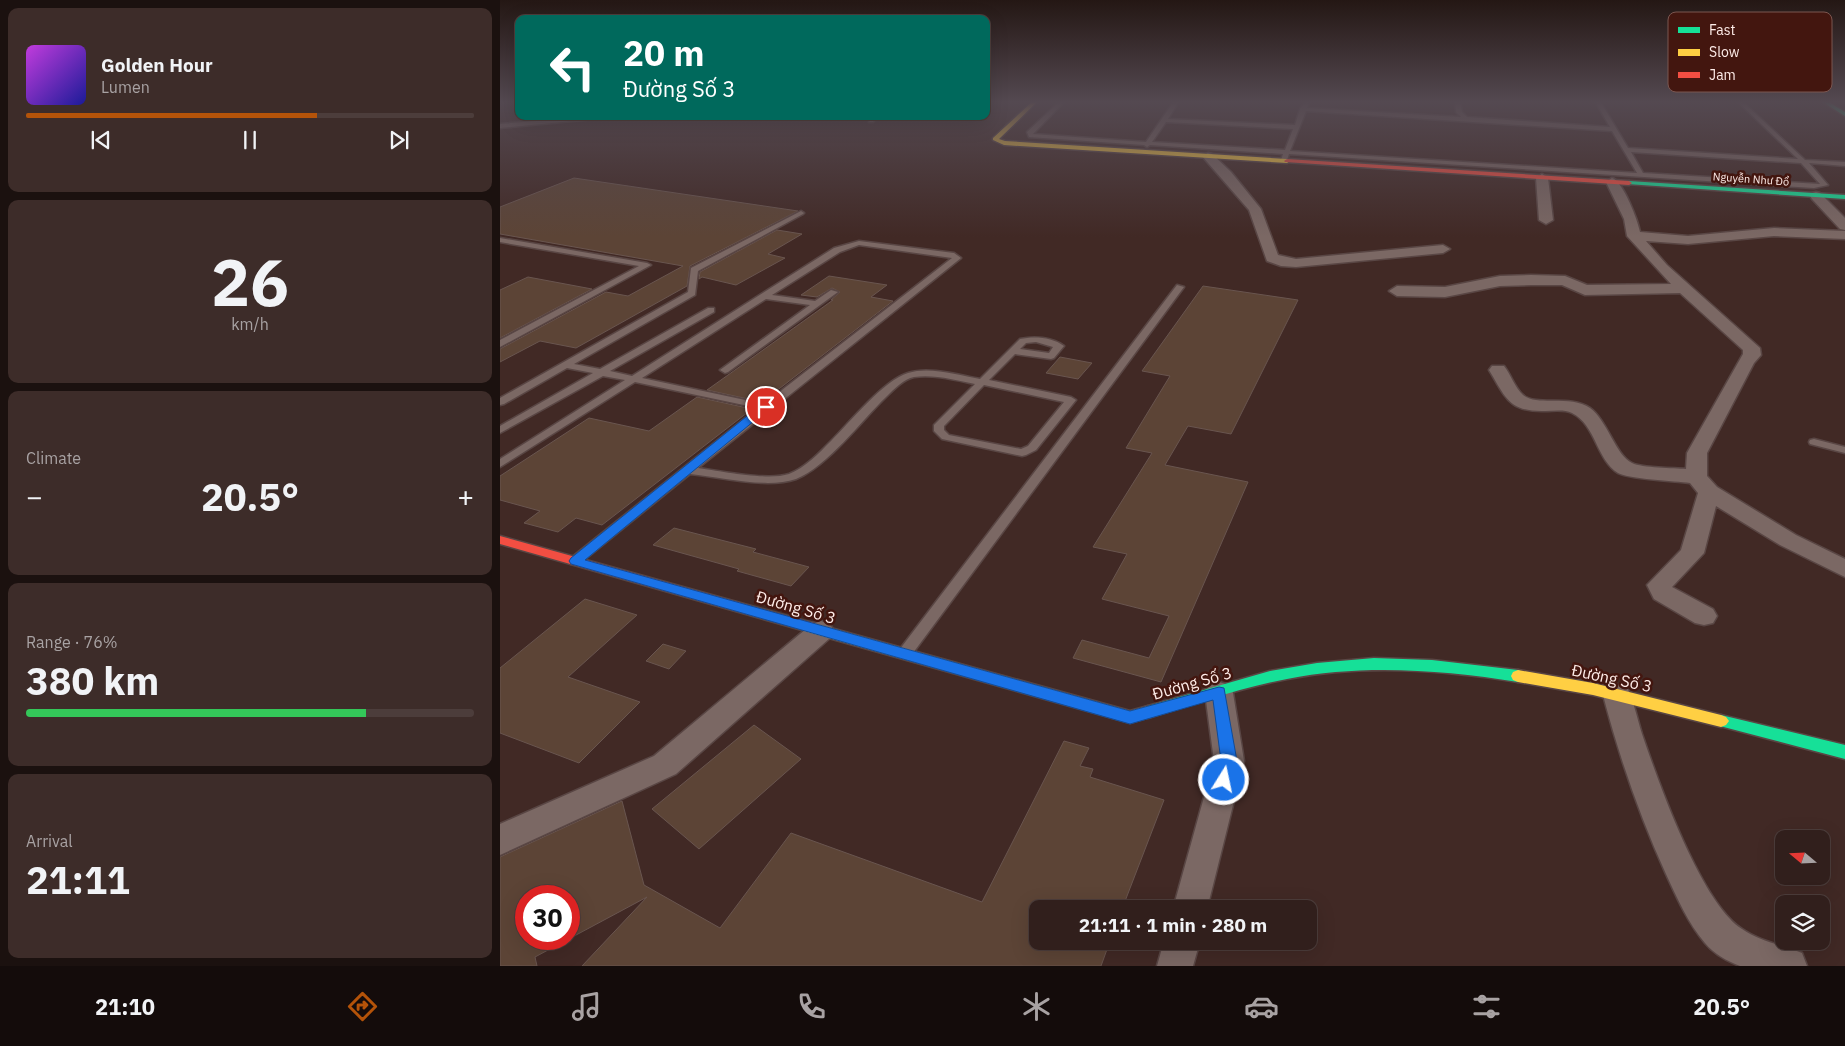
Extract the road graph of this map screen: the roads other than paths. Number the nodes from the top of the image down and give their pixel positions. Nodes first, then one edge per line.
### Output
1 (1052, 146) edge
2 (1159, 146) edge
3 (1289, 146) edge
4 (1625, 146) edge
5 (1787, 146) edge
6 (1627, 150) junction
7 (1208, 156) junction
8 (1285, 157) junction
9 (1803, 161) junction
10 (1845, 164) edge
11 (1642, 176) junction
12 (1542, 178) junction
13 (1612, 182) junction
14 (1816, 196) junction
15 (1845, 198) edge
16 (801, 213) dead end
17 (1546, 220) dead end
18 (1845, 226) edge
19 (1845, 235) edge
20 (1634, 236) junction
21 (500, 240) edge
22 (1443, 250) dead end
23 (1180, 287) dead end
24 (1685, 288) junction
25 (1397, 291) dead end
26 (834, 292) dead end
27 (766, 296) junction
28 (816, 304) junction
29 (711, 310) dead end
30 (500, 344) edge
31 (1013, 351) dead end
32 (566, 366) junction
33 (725, 370) dead end
34 (1498, 370) dead end
35 (599, 372) junction
36 (634, 379) junction
37 (982, 383) junction
38 (500, 402) edge
39 (766, 407) junction
40 (500, 430) edge
41 (1814, 442) dead end
42 (1845, 450) edge
43 (500, 464) edge
44 (688, 470) junction
45 (1702, 485) junction
46 (500, 540) edge
47 (575, 561) junction
48 (1845, 568) edge
49 (1704, 616) dead end
50 (821, 631) junction
51 (904, 655) junction
52 (1219, 693) junction
53 (1617, 695) junction
54 (1845, 752) edge
55 (500, 840) edge
56 (1192, 900) edge
57 (1179, 950) edge
58 (1175, 966) edge
59 (1788, 966) edge

1 - 7 street, Nguyễn Như Đổ
2 - 8 lane
3 - 8 lane
4 - 6 lane
5 - 9 lane
6 - 9 lane
6 - 11 lane
7 - 8 street, Nguyễn Như Đổ
7 - 22 street
8 - 11 lane
8 - 12 street, Nguyễn Như Đổ
9 - 10 lane
9 - 11 lane
12 - 13 street, Nguyễn Như Đổ
12 - 17 street
13 - 14 street, Nguyễn Như Đổ
13 - 20 street
14 - 15 street, Nguyễn Như Đổ
14 - 18 street
16 - 32 lane
19 - 20 street
20 - 24 street
21 - 30 lane
23 - 51 lane
24 - 25 street
24 - 45 street
26 - 28 lane
27 - 28 lane
27 - 36 lane
27 - 39 lane
28 - 33 lane
29 - 35 lane
31 - 37 lane
32 - 35 lane
32 - 38 lane
34 - 45 street
35 - 36 lane
35 - 40 lane
36 - 39 lane
36 - 43 lane
37 - 37 lane
37 - 44 lane
39 - 44 lane
41 - 42 lane
44 - 47 lane
45 - 48 street
45 - 49 street
46 - 47 street, Đường Số 3
47 - 50 street, Đường Số 3
50 - 51 street, Đường Số 3
50 - 55 street
51 - 52 street, Đường Số 3
52 - 53 street, Đường Số 3
52 - 56 street
53 - 54 street, Đường Số 3
53 - 59 street
57 - 58 street

